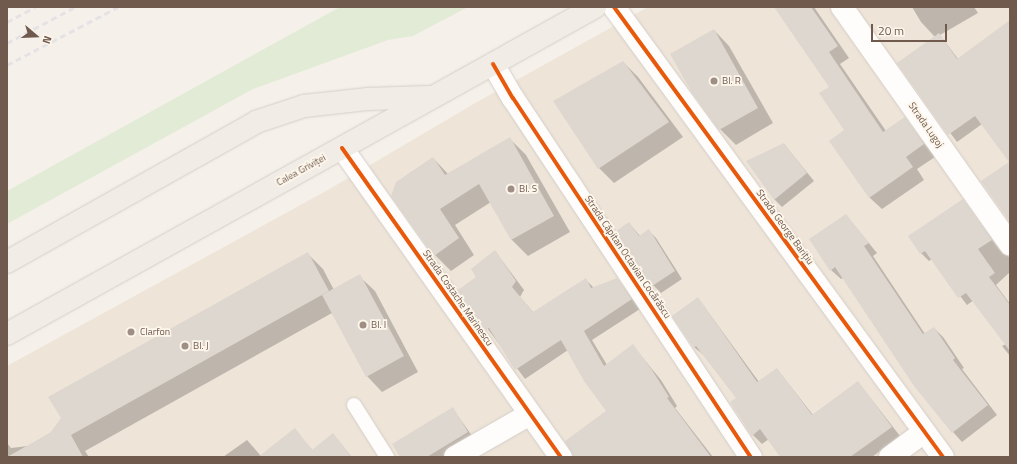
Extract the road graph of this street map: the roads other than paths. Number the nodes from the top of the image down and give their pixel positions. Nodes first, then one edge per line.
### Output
1 (595, 7) edge
2 (614, 7) edge
3 (842, 7) edge
4 (493, 64) junction
5 (434, 97) junction
6 (342, 148) junction
7 (1010, 244) edge
8 (7, 262) edge
9 (7, 334) edge
10 (354, 405) dead end
11 (530, 414) junction
12 (924, 432) junction
13 (387, 457) edge
14 (455, 457) edge
15 (561, 457) edge
16 (751, 457) edge
17 (890, 457) edge
18 (943, 457) edge

1 - 4 main road, Calea Griviței
2 - 12 street, Strada George Barițiu
3 - 7 street, Strada Lugoj
4 - 5 main road, Calea Griviței
4 - 16 street, Strada Căpitan Octavian Cocărăscu
5 - 6 main road, Calea Griviței
5 - 8 main road
6 - 9 main road, Calea Griviței
6 - 11 street, Strada Costache Marinescu
10 - 13 lane
11 - 14 street
11 - 15 street, Strada Costache Marinescu
12 - 17 street
12 - 18 street, Strada George Barițiu

